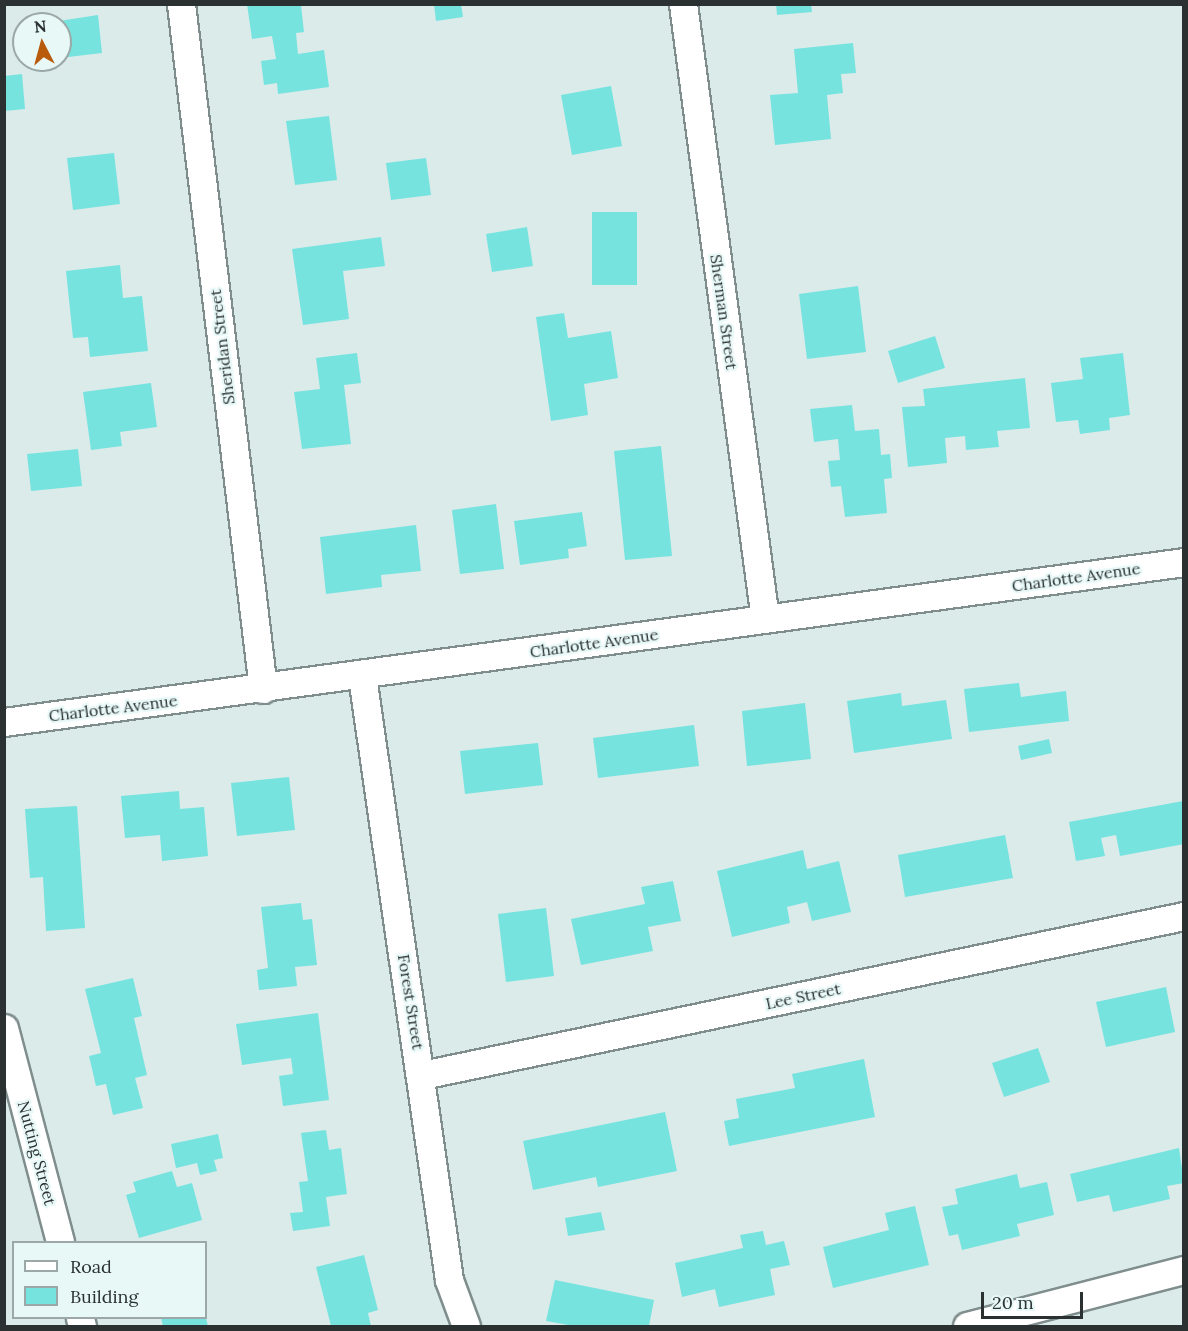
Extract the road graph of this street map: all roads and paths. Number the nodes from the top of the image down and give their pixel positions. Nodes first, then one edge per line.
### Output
1 (181, 4) edge
2 (683, 4) edge
3 (1184, 562) edge
4 (765, 619) junction
5 (362, 676) junction
6 (263, 689) junction
7 (4, 722) edge
8 (1184, 916) edge
9 (4, 1028) edge
10 (422, 1075) junction
11 (60, 1241) edge
12 (1184, 1270) edge
13 (466, 1326) edge
14 (967, 1326) edge

1 - 6 street, Sheridan Street
2 - 4 street, Sherman Street
3 - 4 street, Charlotte Avenue
4 - 5 street, Charlotte Avenue
5 - 6 street, Charlotte Avenue
5 - 10 street, Forest Street
6 - 7 street, Charlotte Avenue
8 - 10 street, Lee Street
9 - 11 street, Nutting Street
10 - 13 street, Forest Street
12 - 14 street

